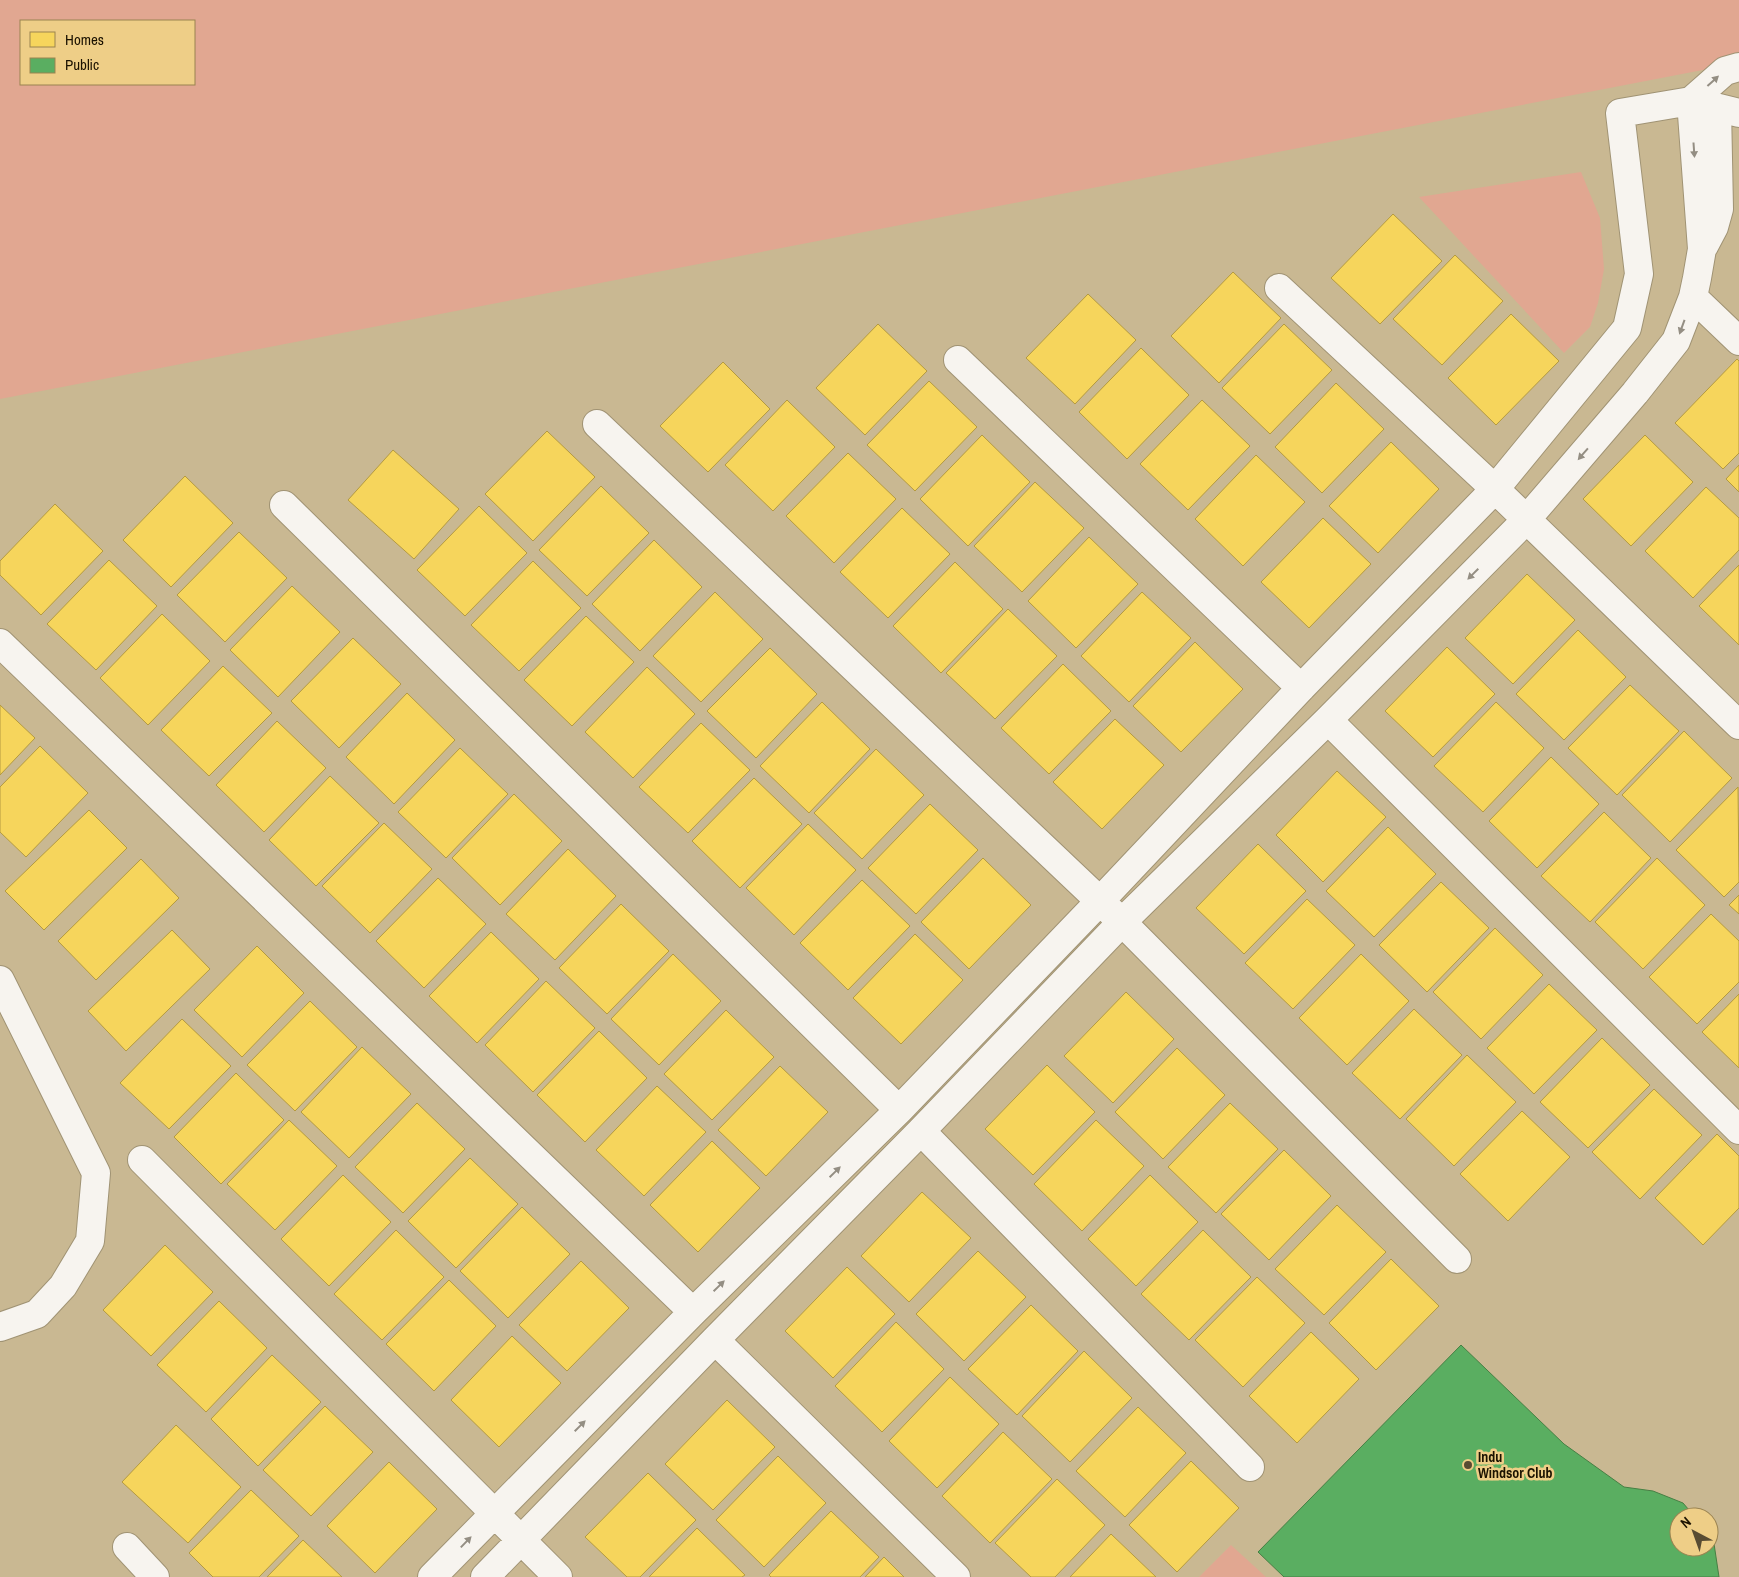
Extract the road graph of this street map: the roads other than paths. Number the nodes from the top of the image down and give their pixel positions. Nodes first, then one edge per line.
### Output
1 (1739, 67) edge
2 (1691, 101) junction
3 (1728, 110) edge
4 (1702, 249) junction
5 (1280, 288) dead end
6 (1693, 297) junction
7 (1739, 341) edge
8 (958, 360) dead end
9 (596, 424) dead end
10 (1495, 489) junction
11 (284, 505) dead end
12 (1526, 520) junction
13 (0, 643) edge
14 (1301, 688) junction
15 (1328, 720) junction
16 (1739, 725) edge
17 (1100, 902) junction
18 (1122, 922) junction
19 (0, 980) edge
20 (899, 1110) junction
21 (1739, 1130) edge
22 (921, 1131) junction
23 (142, 1160) dead end
24 (1457, 1259) dead end
25 (693, 1312) junction
26 (0, 1327) edge
27 (715, 1340) junction
28 (1250, 1467) dead end
29 (494, 1514) junction
30 (521, 1540) junction
31 (127, 1547) dead end
32 (155, 1577) edge
33 (432, 1577) edge
34 (485, 1577) edge
35 (558, 1577) edge
36 (956, 1577) edge

2 -> 1 street
2 - 3 street
2 -> 4 street
2 - 10 street
3 - 4 street
4 - 6 street
5 - 10 street
6 - 7 street
6 -> 12 street
8 - 14 street
9 - 17 street
10 - 12 street
10 - 14 street
11 - 20 street
12 -> 15 street
12 - 16 street
13 - 25 street
14 - 17 street
15 - 18 street
15 - 21 street
17 - 18 street
17 - 20 street
18 - 22 street
18 - 24 street
19 - 26 street
25 -> 20 street
22 - 27 street
22 - 28 street
23 - 29 street
29 -> 25 street
27 - 30 street
27 - 36 street
29 - 30 street
33 -> 29 street
30 - 34 street
30 - 35 street
31 - 32 street

